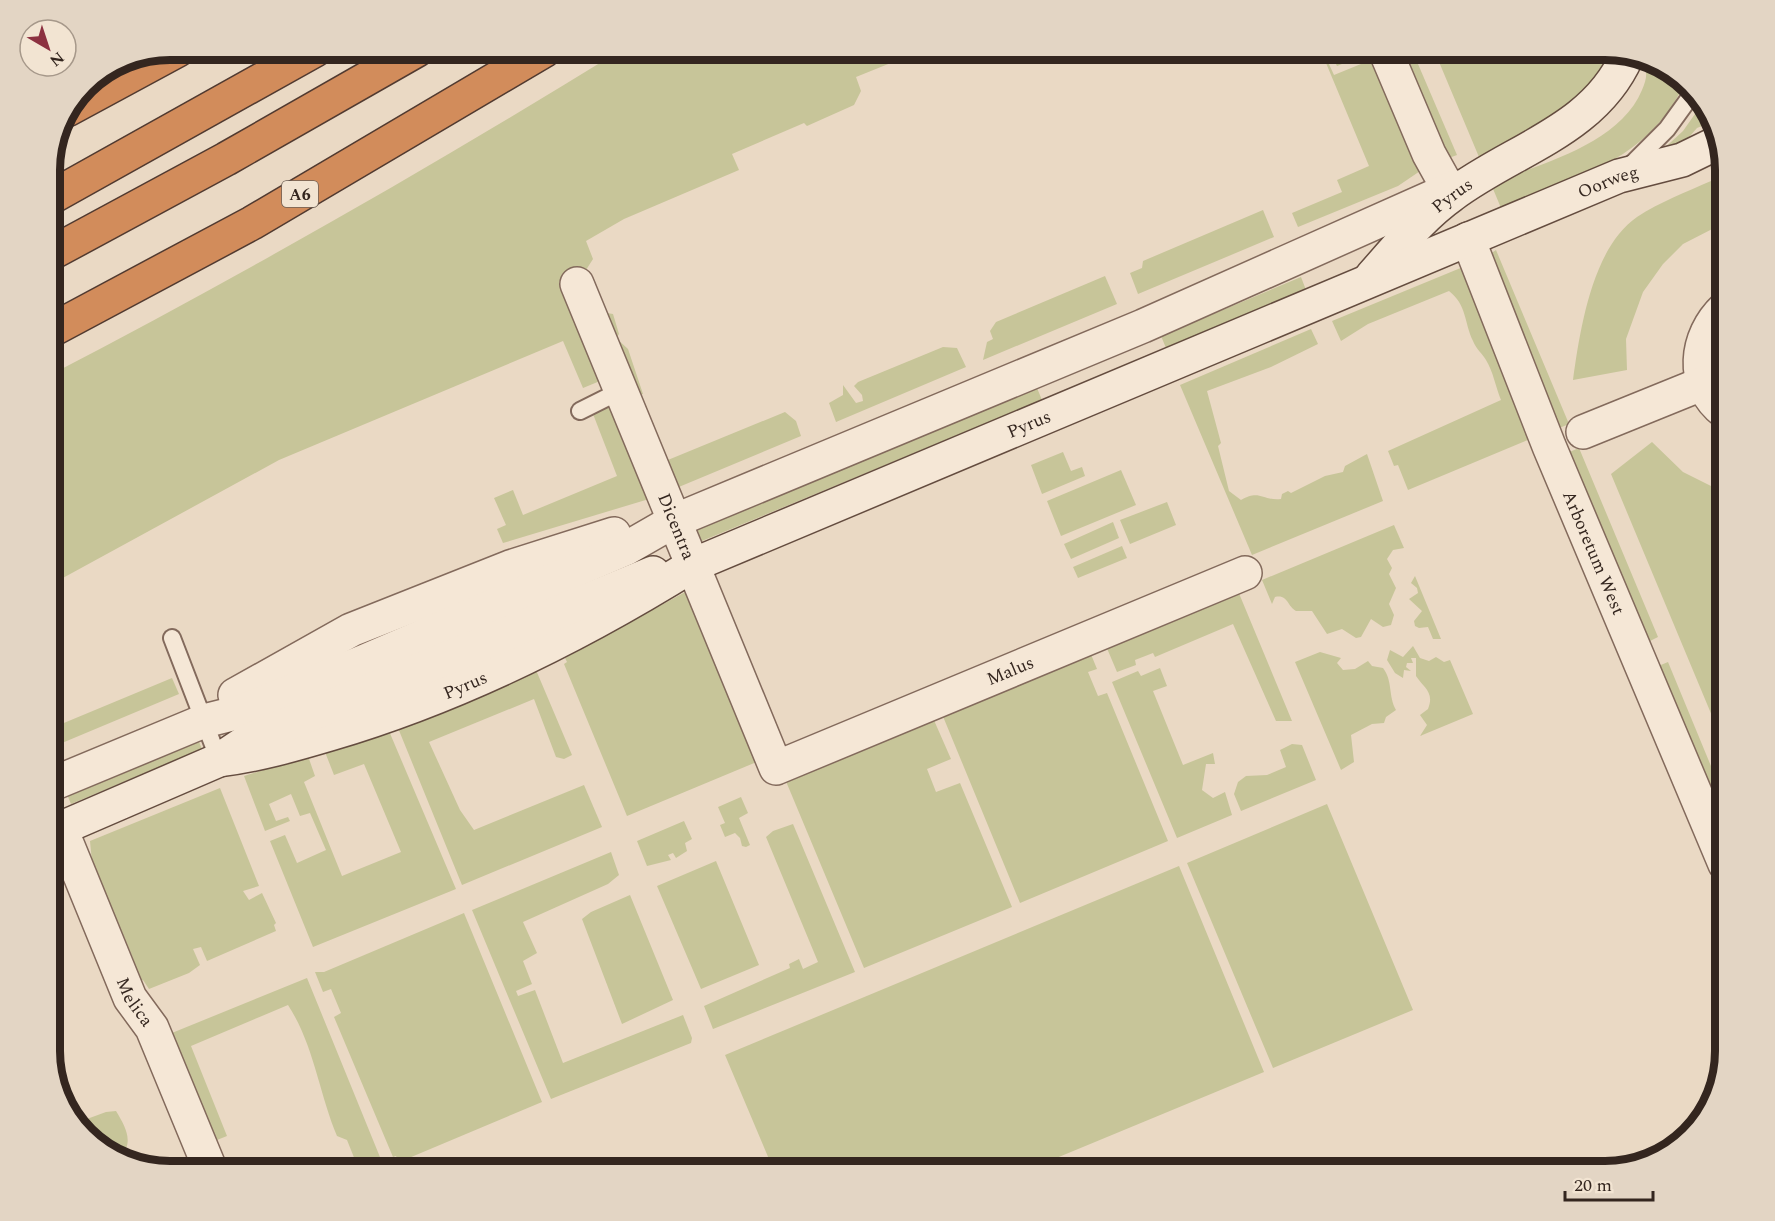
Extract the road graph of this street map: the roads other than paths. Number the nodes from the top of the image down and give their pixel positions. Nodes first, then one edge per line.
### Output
1 (297, 60) edge
2 (399, 60) edge
3 (528, 60) edge
4 (1390, 60) edge
5 (158, 61) edge
6 (1625, 62) edge
7 (1689, 99) edge
8 (86, 100) edge
9 (1712, 145) edge
10 (1619, 176) junction
11 (1463, 184) junction
12 (60, 192) edge
13 (1482, 234) junction
14 (1345, 236) junction
15 (1403, 242) junction
16 (60, 249) edge
17 (577, 284) dead end
18 (1365, 284) junction
19 (1715, 320) edge
20 (60, 326) edge
21 (1704, 383) junction
22 (622, 390) junction
23 (1715, 402) edge
24 (580, 411) dead end
25 (1583, 432) dead end
26 (674, 521) junction
27 (693, 565) junction
28 (1245, 573) dead end
29 (172, 638) dead end
30 (204, 722) junction
31 (219, 760) junction
32 (776, 768) joint
33 (60, 781) edge
34 (60, 829) edge
35 (1715, 840) edge
36 (60, 842) edge
37 (206, 1161) edge

1 - 12 highway
2 - 16 highway
3 - 20 highway, A6
4 - 11 street
5 - 8 highway
6 - 11 street
7 - 10 lane
9 - 10 street, Oorweg
10 - 13 street, Oorweg
11 - 14 street, Pyrus
11 - 15 street, Pyrus
13 - 15 street, Pyrus
13 - 18 street, Pyrus
13 - 35 street, Arboretum West
14 - 15 street, Pyrus
14 - 26 street, Pyrus
15 - 18 street, Pyrus
17 - 22 street, Dicentra
18 - 27 street, Pyrus
19 - 21 street
21 - 23 street
21 - 25 street
22 - 24 lane
22 - 26 street, Dicentra
26 - 27 street, Dicentra
26 - 30 street, Pyrus
27 - 31 street, Pyrus
27 - 32 street, Dicentra
28 - 32 street, Malus
29 - 30 lane
30 - 31 lane
30 - 33 street, Pyrus
31 - 34 street, Pyrus
36 - 37 street, Melica

